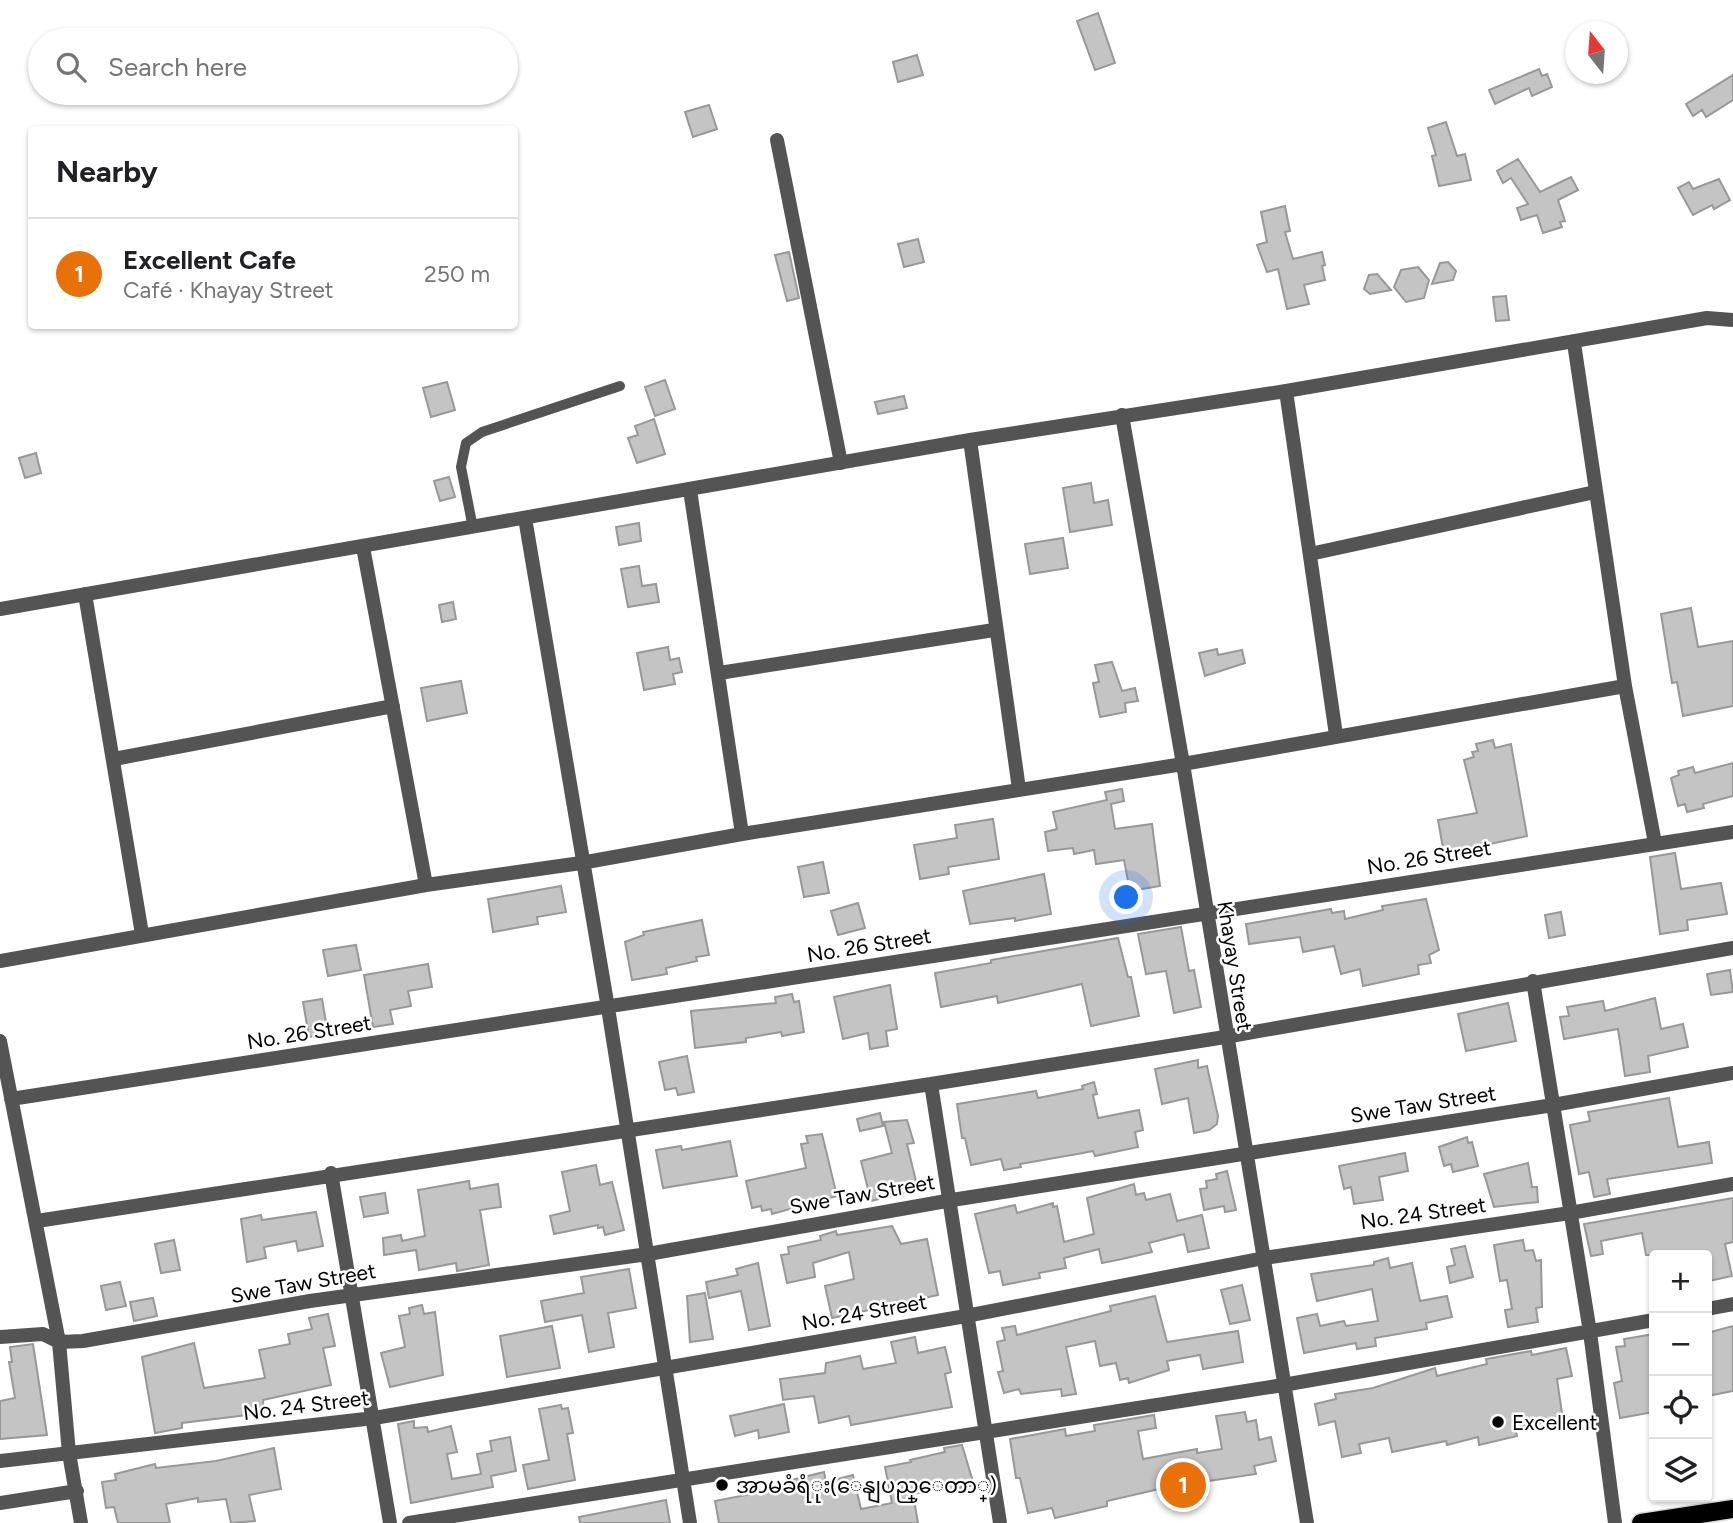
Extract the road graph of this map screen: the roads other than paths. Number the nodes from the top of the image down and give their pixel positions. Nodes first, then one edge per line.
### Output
1 (777, 139) dead end
2 (1733, 320) edge
3 (1574, 343) junction
4 (621, 386) dead end
5 (1286, 391) junction
6 (1122, 415) junction
7 (970, 440) junction
8 (841, 463) junction
9 (690, 490) junction
10 (1595, 492) junction
11 (525, 519) junction
12 (473, 528) junction
13 (363, 547) junction
14 (1310, 554) junction
15 (85, 594) junction
16 (0, 609) edge
17 (995, 629) junction
18 (719, 673) junction
19 (1625, 686) junction
20 (393, 706) junction
21 (1336, 735) junction
22 (114, 759) junction
23 (1183, 764) junction
24 (1019, 789) junction
25 (1733, 832) edge
26 (742, 834) junction
27 (1655, 844) junction
28 (581, 863) junction
29 (426, 885) junction
30 (1205, 914) junction
31 (142, 934) junction
32 (1733, 948) edge
33 (0, 961) edge
34 (1533, 981) junction
35 (608, 1008) junction
36 (1225, 1037) junction
37 (0, 1041) edge
38 (1733, 1073) edge
39 (932, 1084) junction
40 (11, 1099) junction
41 (1553, 1105) junction
42 (628, 1133) junction
43 (1246, 1153) junction
44 (331, 1173) junction
45 (1733, 1184) edge
46 (951, 1200) junction
47 (1570, 1213) junction
48 (37, 1221) junction
49 (648, 1254) junction
50 (1264, 1258) junction
51 (352, 1295) junction
52 (1733, 1304) edge
53 (1712, 1308) edge
54 (966, 1315) junction
55 (1649, 1321) edge
56 (1590, 1332) junction
57 (0, 1337) edge
58 (59, 1342) junction
59 (666, 1368) junction
60 (1283, 1385) junction
61 (374, 1418) junction
62 (985, 1430) junction
63 (69, 1453) junction
64 (0, 1461) edge
65 (683, 1482) junction
66 (76, 1491) junction
67 (0, 1503) edge
68 (1733, 1509) edge
69 (81, 1523) edge
70 (390, 1523) edge
71 (409, 1523) edge
72 (690, 1523) edge
73 (1000, 1523) edge
74 (1306, 1523) edge
75 (1615, 1523) edge
76 (1640, 1523) edge

1 - 8 street
2 - 3 street
3 - 5 street
3 - 10 street
4 - 12 lane
5 - 6 street
5 - 14 street
6 - 7 street
6 - 23 street, Khayay Street
7 - 8 street
7 - 17 street
8 - 9 street
9 - 11 street
9 - 18 street
10 - 14 street
10 - 19 street
11 - 12 street
11 - 28 street
12 - 13 street
13 - 15 street
13 - 20 street
14 - 21 street
15 - 16 street
15 - 22 street
17 - 18 street
17 - 24 street
18 - 26 street
19 - 21 street
19 - 27 street
20 - 22 street
20 - 29 street
21 - 23 street
22 - 31 street
23 - 24 street
23 - 30 street, Khayay Street
24 - 26 street
25 - 27 street, No. 26 Street
26 - 28 street
27 - 30 street, No. 26 Street
28 - 29 street
28 - 35 street
29 - 31 street
30 - 35 street, No. 26 Street
30 - 36 street, Khayay Street
31 - 33 street
32 - 34 street
34 - 36 street
34 - 41 street
35 - 40 street, No. 26 Street
35 - 42 street
36 - 39 street
36 - 43 street, Khayay Street
37 - 40 street
38 - 41 street, Swe Taw Street
39 - 42 street
39 - 46 street
40 - 48 street
41 - 43 street, Swe Taw Street
41 - 47 street
42 - 44 street
42 - 49 street
43 - 46 street, Swe Taw Street
43 - 50 street, Khayay Street
44 - 48 street
44 - 51 street
45 - 47 street, No. 24 Street
46 - 49 street, Swe Taw Street
46 - 54 street
47 - 50 street, No. 24 Street
47 - 56 street
48 - 58 street
49 - 51 street, Swe Taw Street
49 - 59 street
50 - 54 street, No. 24 Street
50 - 60 street, Khayay Street
51 - 58 street, Swe Taw Street
51 - 61 street
52 - 53 street
54 - 59 street, No. 24 Street
54 - 62 street
55 - 56 street
56 - 60 street
56 - 75 street
57 - 58 street, Swe Taw Street
58 - 63 street
59 - 61 street, No. 24 Street
59 - 65 street
60 - 62 street
60 - 74 street, Khayay Street
61 - 63 street, No. 24 Street
61 - 70 street
62 - 65 street
62 - 73 street
63 - 64 street, No. 24 Street
63 - 66 street
65 - 71 street
65 - 72 street
66 - 67 street
66 - 69 street
68 - 76 main road

